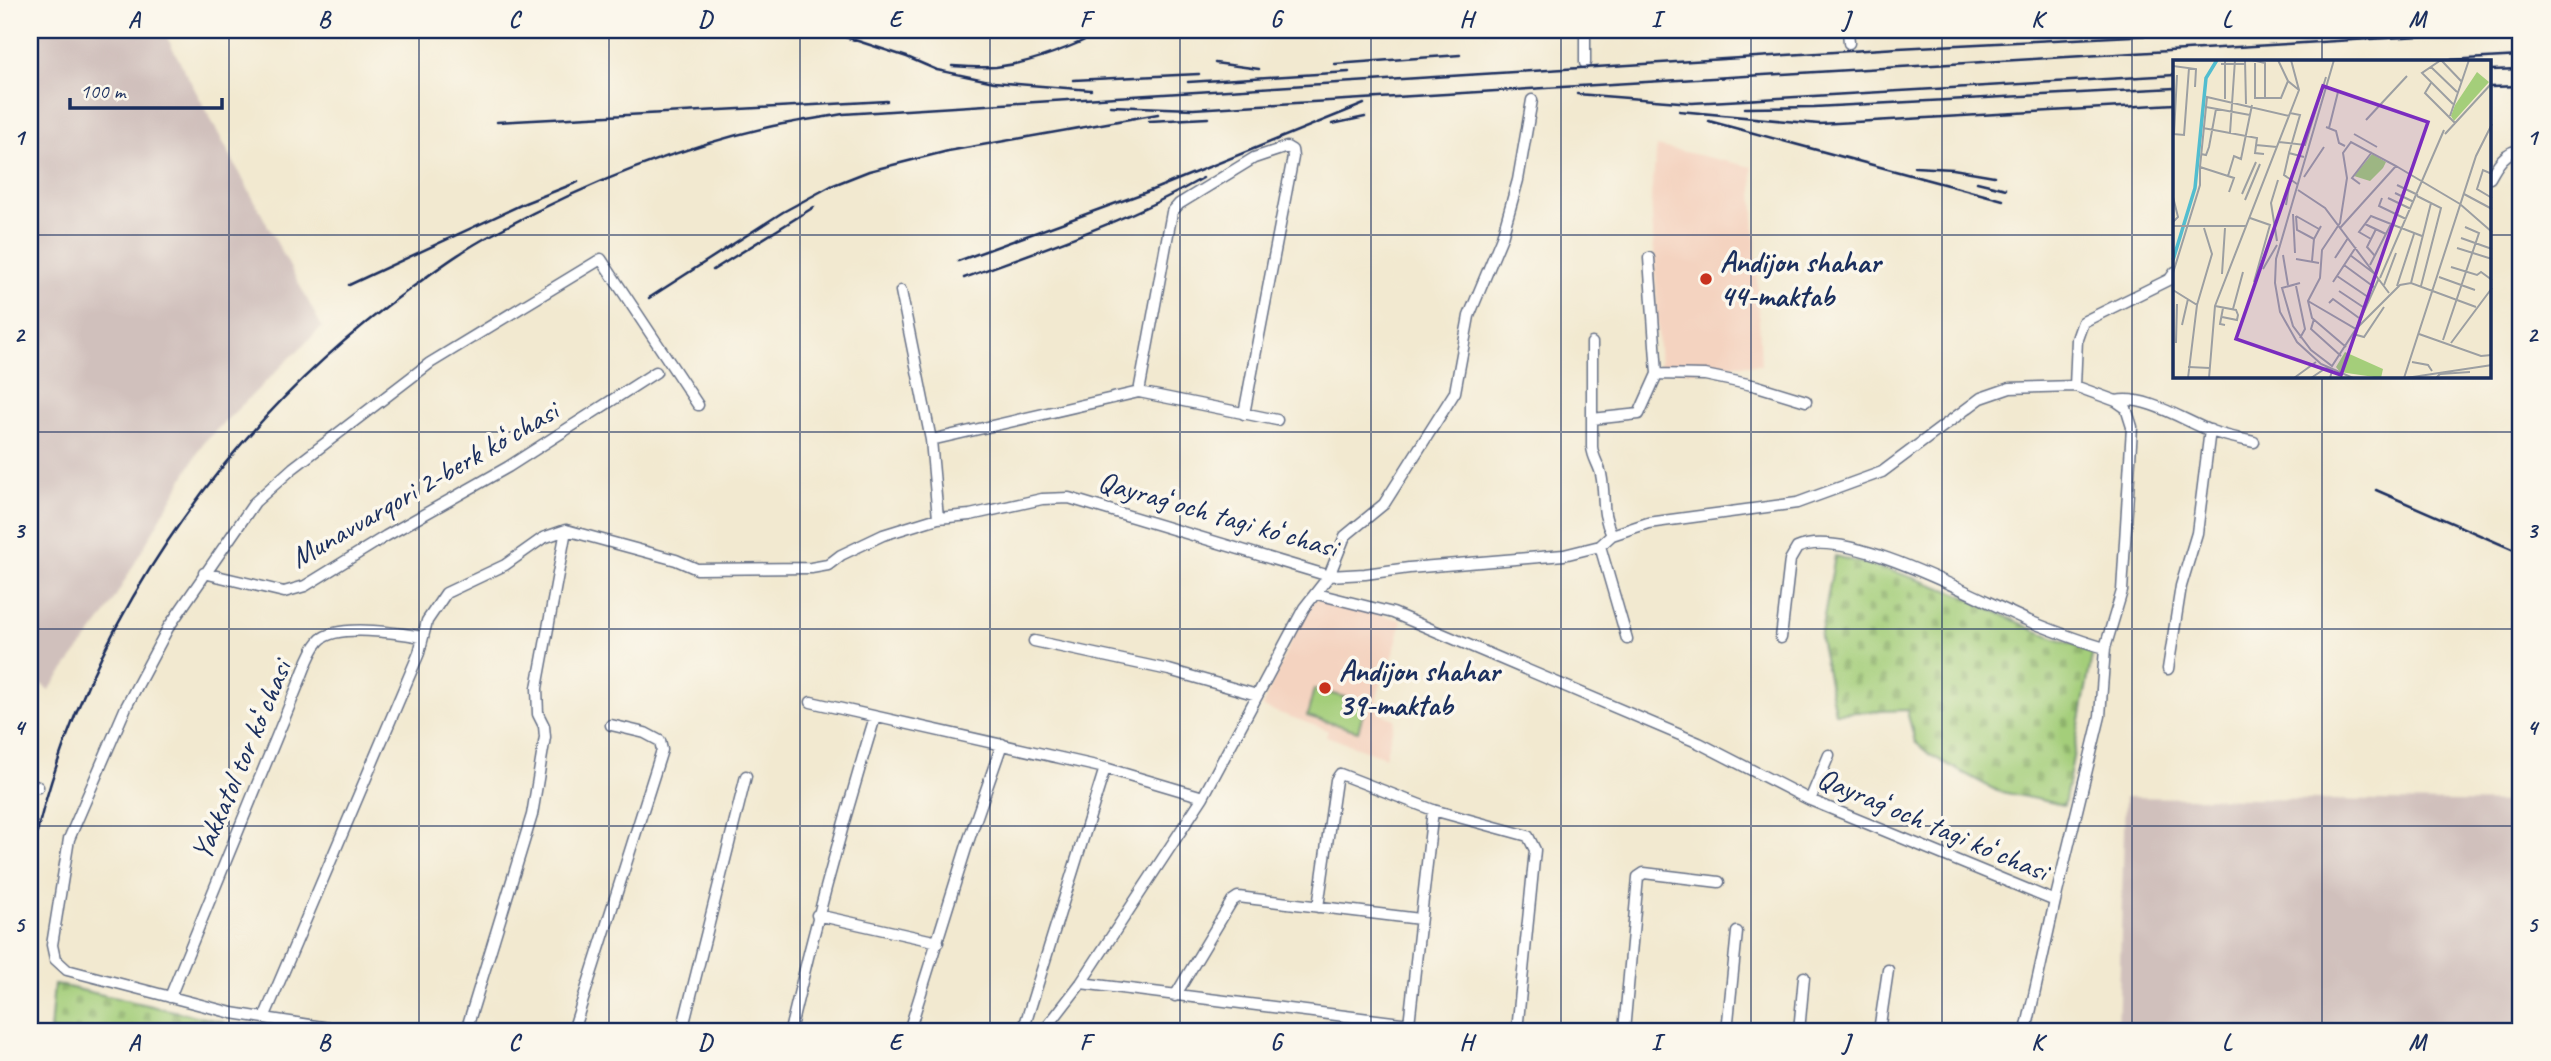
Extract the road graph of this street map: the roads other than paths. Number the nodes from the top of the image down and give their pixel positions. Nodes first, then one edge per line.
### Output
1 (1585, 30) edge
2 (1848, 30) edge
3 (1849, 43) dead end
4 (1585, 63) dead end
5 (1532, 100) dead end
6 (2521, 149) edge
7 (2492, 175) edge
8 (1649, 258) dead end
9 (2173, 275) edge
10 (901, 291) dead end
11 (1592, 343) dead end
12 (656, 372) dead end
13 (1657, 374) junction
14 (2075, 386) junction
15 (1139, 392) junction
16 (1806, 401) dead end
17 (2116, 401) junction
18 (698, 405) dead end
19 (1244, 414) junction
20 (1592, 419) junction
21 (1277, 420) dead end
22 (2210, 430) junction
23 (931, 440) junction
24 (2254, 442) dead end
25 (938, 517) junction
26 (566, 530) junction
27 (1612, 535) junction
28 (1600, 546) junction
29 (204, 573) junction
30 (1329, 576) junction
31 (1317, 594) junction
32 (422, 637) junction
33 (1781, 638) dead end
34 (1627, 639) dead end
35 (1034, 641) dead end
36 (2105, 648) junction
37 (2168, 669) dead end
38 (1257, 695) junction
39 (811, 702) dead end
40 (875, 717) junction
41 (611, 725) dead end
42 (1002, 744) junction
43 (1829, 755) dead end
44 (1105, 768) junction
45 (746, 776) dead end
46 (1202, 797) junction
47 (1810, 800) junction
48 (1433, 810) junction
49 (1719, 882) dead end
50 (2055, 901) junction
51 (1318, 907) junction
52 (817, 915) junction
53 (1420, 919) junction
54 (1737, 932) dead end
55 (938, 942) junction
56 (1888, 970) dead end
57 (1804, 977) dead end
58 (1081, 983) junction
59 (1175, 996) junction
60 (170, 997) junction
61 (264, 1018) junction
62 (1409, 1024) junction
63 (348, 1031) edge
64 (466, 1031) edge
65 (573, 1031) edge
66 (682, 1031) edge
67 (790, 1031) edge
68 (909, 1031) edge
69 (1023, 1031) edge
70 (1044, 1031) edge
71 (1465, 1031) edge
72 (1517, 1031) edge
73 (1624, 1031) edge
74 (1727, 1031) edge
75 (1799, 1031) edge
76 (1879, 1031) edge
77 (2026, 1031) edge

1 - 4 street
2 - 3 street
5 - 30 street
6 - 7 street
8 - 13 street
9 - 14 street
10 - 23 street
11 - 20 street
12 - 29 street, Munavvarqori 2-berk koʻchasi
13 - 16 street
13 - 20 street
14 - 17 street
14 - 27 street
15 - 19 street
15 - 19 street
15 - 23 street
17 - 22 street
17 - 36 street, Qayragʻoch tagi koʻchasi
18 - 29 street
19 - 21 street
20 - 27 street
22 - 24 street
22 - 37 street
23 - 25 street
25 - 26 street, Qayragʻoch tagi koʻchasi
25 - 30 street, Qayragʻoch tagi koʻchasi
26 - 32 street
26 - 64 street
27 - 28 street
28 - 30 street, Qayragʻoch tagi koʻchasi
28 - 34 street
29 - 60 street
30 - 31 street
31 - 38 street
31 - 47 street, Qayragʻoch tagi koʻchasi
32 - 60 street, Yakkatol tor koʻchasi
32 - 61 street
33 - 36 street
35 - 38 street
36 - 50 street, Qayragʻoch tagi koʻchasi
38 - 46 street
39 - 40 street
40 - 42 street
40 - 52 street
41 - 65 street
42 - 44 street
42 - 55 street
43 - 47 street
44 - 46 street
44 - 69 street
45 - 66 street
46 - 58 street
47 - 50 street, Qayragʻoch tagi koʻchasi
48 - 51 street
48 - 53 street
48 - 72 street
49 - 73 street
50 - 77 street
51 - 53 street
51 - 59 street
52 - 55 street
52 - 67 street
53 - 62 street
54 - 74 street
55 - 68 street
56 - 76 street
57 - 75 street
58 - 59 street
58 - 70 street
59 - 62 street
60 - 61 street
61 - 63 street
62 - 71 street

